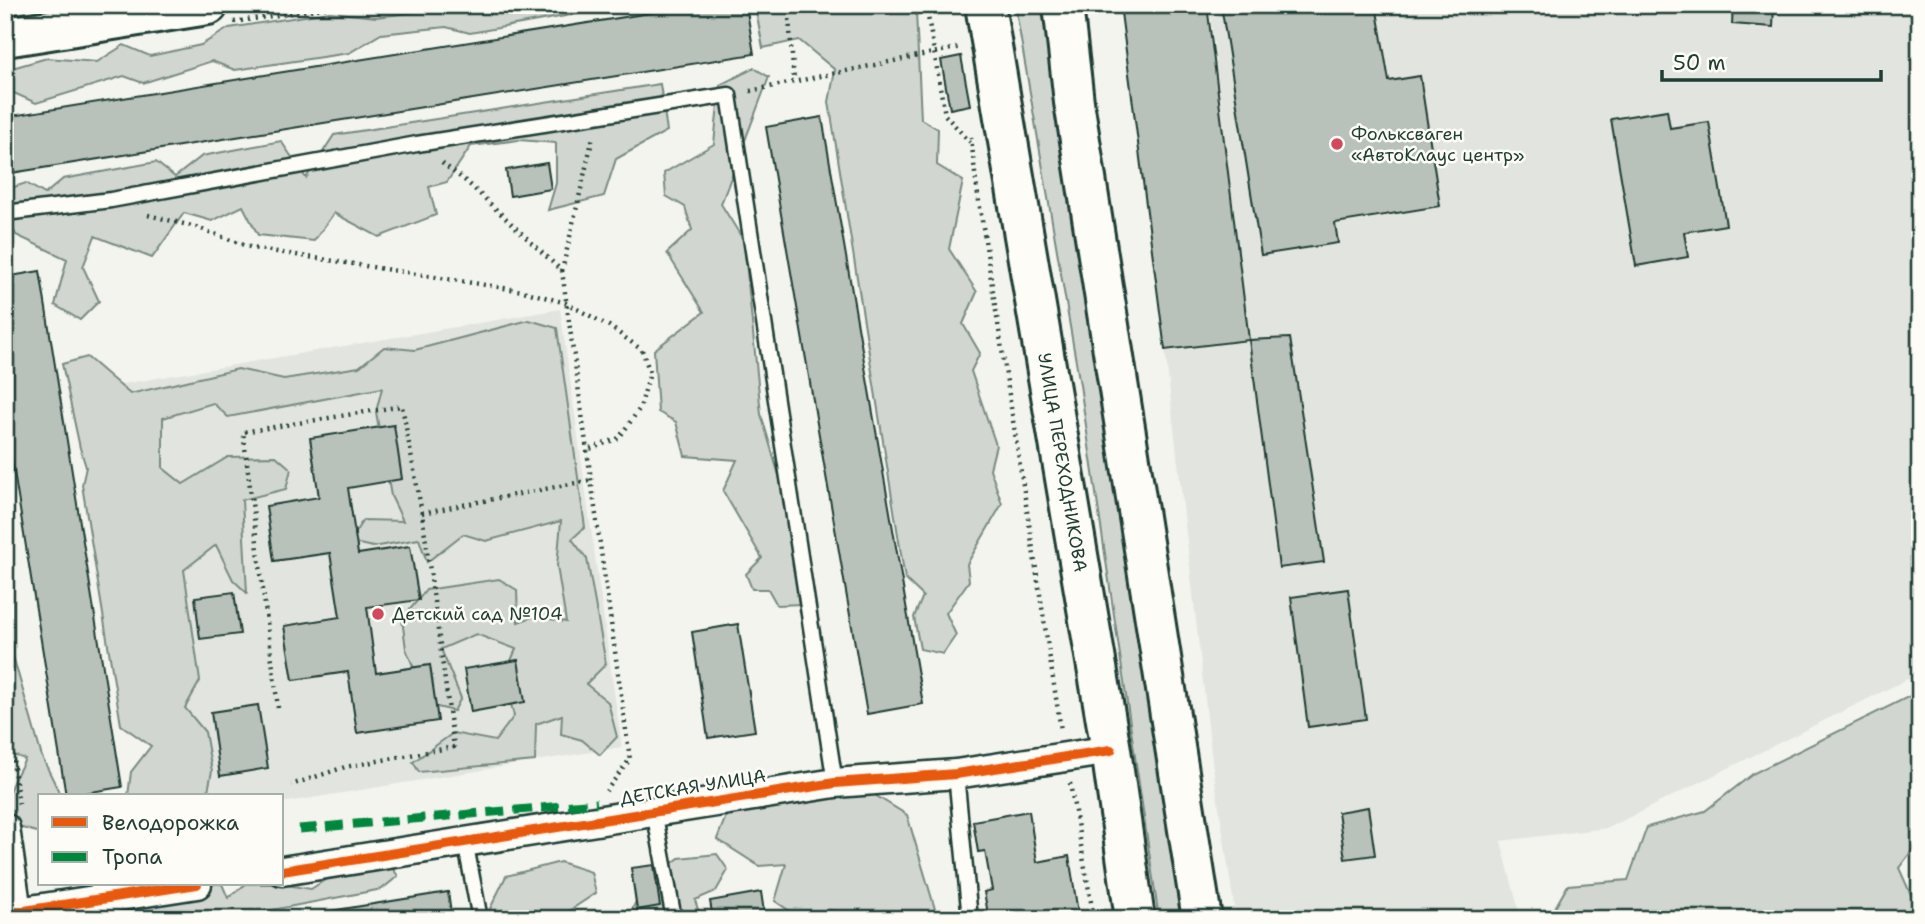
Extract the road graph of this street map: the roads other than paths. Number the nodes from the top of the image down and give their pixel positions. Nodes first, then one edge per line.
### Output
1 (208, 5) edge
2 (985, 5) edge
3 (1063, 5) edge
4 (5, 37) edge
5 (5, 213) edge
6 (1111, 750) junction
7 (956, 775) junction
8 (835, 783) junction
9 (654, 811) junction
10 (5, 828) edge
11 (466, 841) junction
12 (284, 871) edge
13 (186, 886) edge
14 (14, 915) edge
15 (480, 919) edge
16 (674, 919) edge
17 (970, 919) edge
18 (1135, 919) edge
19 (1202, 919) edge

1 - 4 main road
2 - 6 main road, УЛИЦА ПЕРЕХОДНИКОВА
3 - 19 main road
5 - 8 lane
6 - 7 street, ДЕТСКАЯ УЛИЦА
6 - 18 main road, УЛИЦА ПЕРЕХОДНИКОВА
7 - 8 street, ДЕТСКАЯ УЛИЦА
7 - 17 lane
8 - 9 street, ДЕТСКАЯ УЛИЦА
9 - 11 street, ДЕТСКАЯ УЛИЦА
9 - 16 lane
10 - 14 street
11 - 12 street, ДЕТСКАЯ УЛИЦА
11 - 15 lane
13 - 14 street

